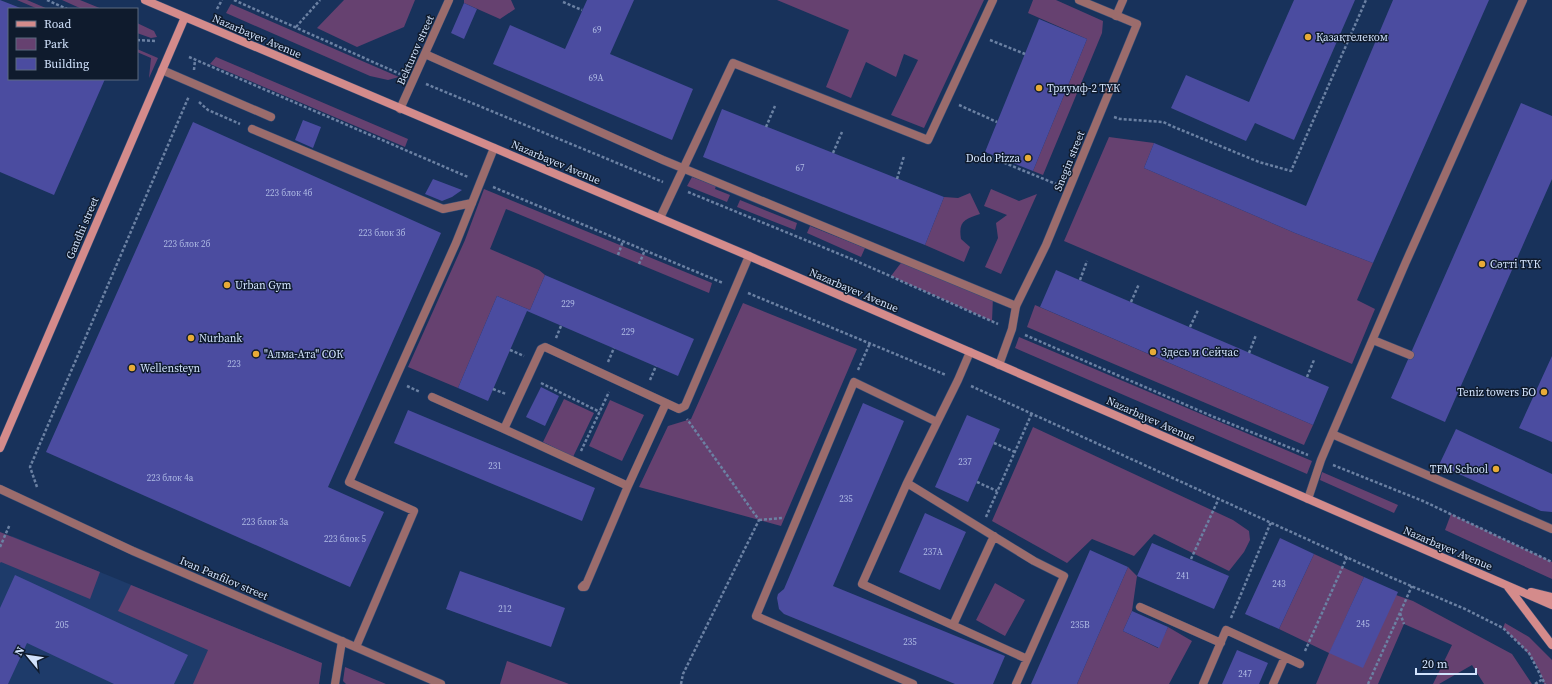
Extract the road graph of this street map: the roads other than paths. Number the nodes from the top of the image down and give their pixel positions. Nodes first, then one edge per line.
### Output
1 (145, 0) edge
2 (450, 0) edge
3 (993, 0) edge
4 (1079, 0) edge
5 (1123, 0) edge
6 (1523, 0) edge
7 (1116, 16) junction
8 (185, 17) junction
9 (425, 54) junction
10 (162, 70) junction
11 (400, 109) junction
12 (271, 117) dead end
13 (252, 128) road end
14 (494, 148) junction
15 (683, 168) junction
16 (472, 203) junction
17 (660, 218) junction
18 (749, 256) junction
19 (1016, 306) junction
20 (1373, 340) junction
21 (970, 352) junction
22 (1410, 355) dead end
23 (999, 365) junction
24 (432, 397) road end
25 (666, 403) junction
26 (937, 422) junction
27 (504, 429) junction
28 (1332, 434) junction
29 (0, 448) edge
30 (907, 483) junction
31 (628, 486) junction
32 (0, 489) edge
33 (1308, 499) junction
34 (1552, 529) edge
35 (994, 536) junction
36 (584, 585) dead end
37 (1507, 586) junction
38 (1552, 597) edge
39 (1552, 605) edge
40 (1140, 607) dead end
41 (953, 625) junction
42 (342, 641) junction
43 (1220, 643) junction
44 (1552, 645) edge
45 (356, 647) junction
46 (1284, 657) junction
47 (1027, 659) junction
48 (1300, 664) road end
49 (335, 684) edge
50 (441, 684) edge
51 (913, 684) edge
52 (1016, 684) edge
53 (1203, 684) edge
54 (1273, 684) edge

1 - 8 main road, Nazarbayev Avenue
2 - 9 street, Bekturov street
3 - 15 street
4 - 7 street, Snegin street
5 - 7 street
6 - 20 street
7 - 19 street, Snegin street
8 - 10 main road, Gandhi street
8 - 11 main road, Nazarbayev Avenue
9 - 11 street, Bekturov street
9 - 15 street
10 - 12 street
10 - 29 main road, Gandhi street
11 - 14 main road, Nazarbayev Avenue
13 - 16 street
14 - 16 street
14 - 17 main road, Nazarbayev Avenue
15 - 17 street
15 - 19 street
16 - 45 street
17 - 18 main road, Nazarbayev Avenue
18 - 21 main road, Nazarbayev Avenue
18 - 25 street
19 - 23 street, Snegin street
20 - 22 street
20 - 28 street
21 - 23 main road, Nazarbayev Avenue
21 - 26 street
23 - 33 main road, Nazarbayev Avenue
24 - 27 street
25 - 27 street
25 - 31 street
26 - 30 street
26 - 51 street
27 - 31 street
28 - 33 street
28 - 34 street
30 - 35 street
30 - 41 street
31 - 36 street
32 - 42 street, Ivan Panfilov street
33 - 37 main road, Nazarbayev Avenue
35 - 41 street
35 - 47 street
37 - 38 main road
37 - 39 main road, Nazarbayev Avenue
37 - 44 main road
40 - 43 street
41 - 47 street
42 - 45 street, Ivan Panfilov street
42 - 49 street
43 - 46 street
43 - 53 street
45 - 50 street, Ivan Panfilov street
46 - 48 street
46 - 54 street
47 - 52 street

